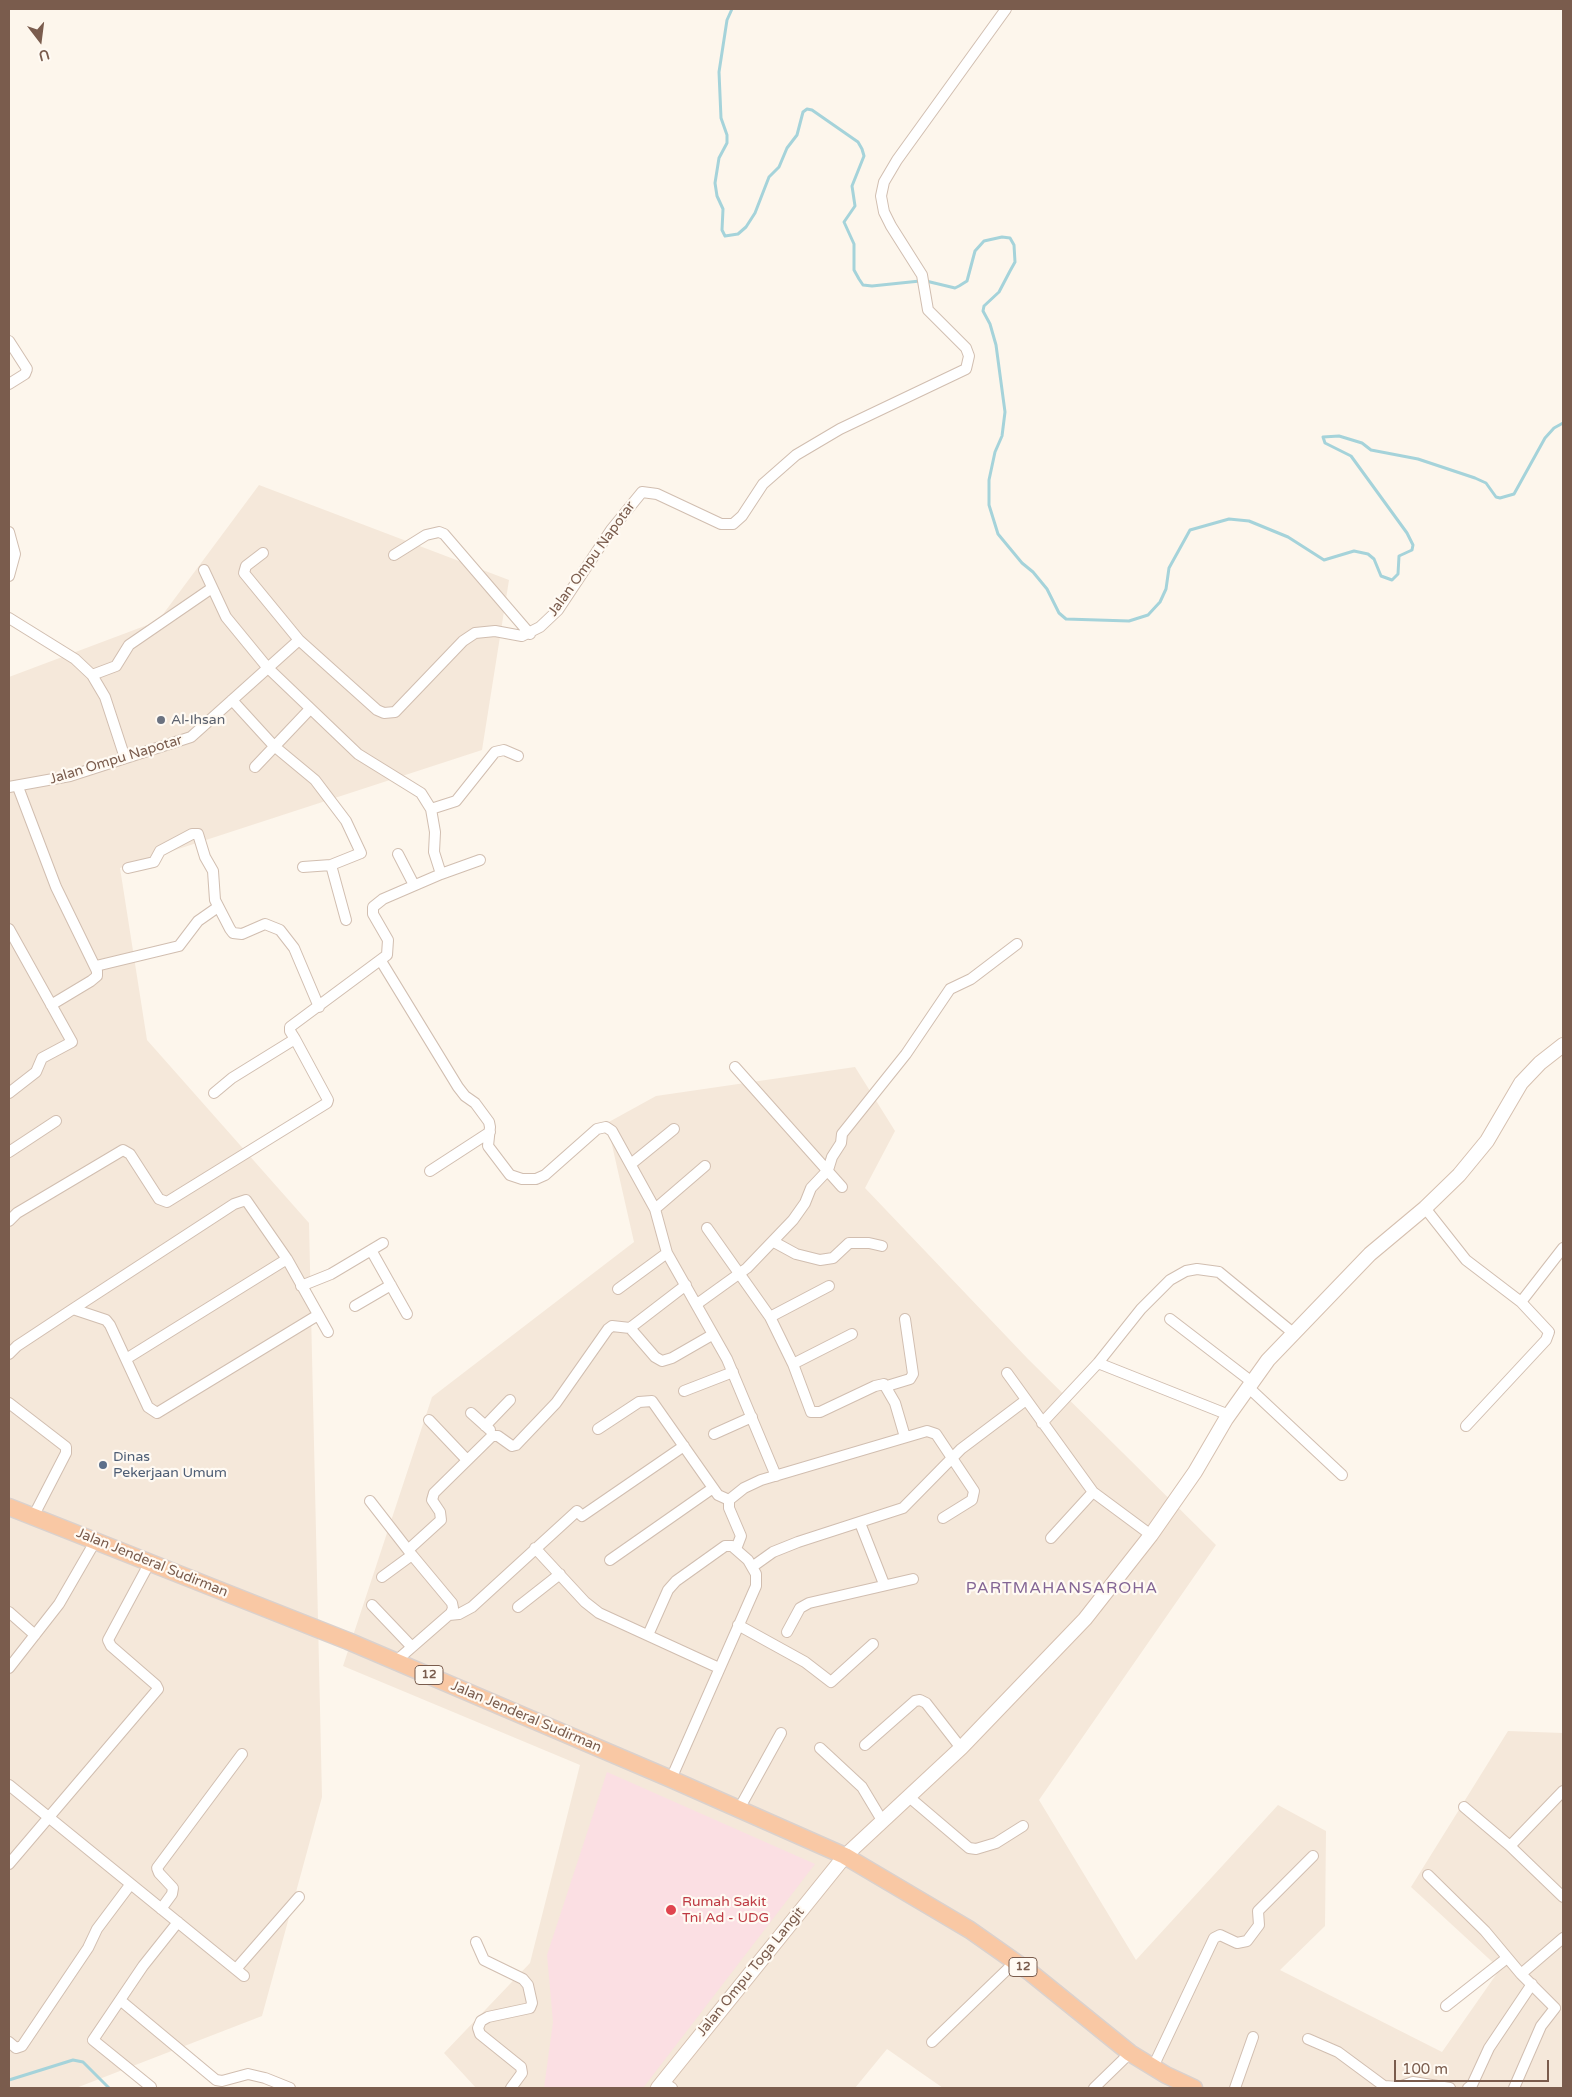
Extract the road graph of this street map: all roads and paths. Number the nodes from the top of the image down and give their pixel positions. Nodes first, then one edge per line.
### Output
1 (1006, 9) edge
2 (9, 341) edge
3 (9, 384) edge
4 (9, 532) edge
5 (263, 553) dead end
6 (394, 555) dead end
7 (204, 570) dead end
8 (9, 576) edge
9 (212, 588) junction
10 (9, 618) edge
11 (530, 634) junction
12 (299, 640) junction
13 (267, 667) junction
14 (92, 675) junction
15 (232, 700) junction
16 (310, 709) junction
17 (274, 746) junction
18 (518, 756) dead end
19 (125, 758) junction
20 (255, 766) dead end
21 (13, 787) edge
22 (431, 808) junction
23 (398, 854) dead end
24 (480, 860) dead end
25 (332, 865) junction
26 (303, 867) dead end
27 (128, 868) dead end
28 (442, 874) junction
29 (414, 885) junction
30 (218, 907) junction
31 (346, 920) dead end
32 (10, 933) edge
33 (1017, 944) dead end
34 (381, 961) junction
35 (96, 966) junction
36 (51, 1005) junction
37 (319, 1007) junction
38 (295, 1039) junction
39 (1563, 1045) edge
40 (735, 1067) dead end
41 (9, 1093) edge
42 (214, 1093) dead end
43 (56, 1121) dead end
44 (674, 1129) dead end
45 (490, 1132) junction
46 (9, 1152) edge
47 (631, 1164) junction
48 (705, 1166) dead end
49 (828, 1170) junction
50 (430, 1171) dead end
51 (842, 1187) dead end
52 (655, 1208) junction
53 (1425, 1208) junction
54 (9, 1221) edge
55 (707, 1228) dead end
56 (774, 1242) junction
57 (383, 1243) dead end
58 (882, 1246) dead end
59 (1563, 1248) edge
60 (371, 1250) junction
61 (667, 1253) junction
62 (287, 1259) junction
63 (740, 1272) junction
64 (391, 1285) junction
65 (686, 1285) junction
66 (301, 1286) junction
67 (829, 1286) dead end
68 (618, 1289) dead end
69 (1521, 1302) junction
70 (697, 1304) junction
71 (355, 1306) dead end
72 (73, 1309) junction
73 (407, 1314) dead end
74 (318, 1315) junction
75 (770, 1317) junction
76 (905, 1319) dead end
77 (1170, 1319) dead end
78 (630, 1328) junction
79 (328, 1332) dead end
80 (1292, 1332) junction
81 (852, 1334) dead end
82 (712, 1335) junction
83 (9, 1354) edge
84 (126, 1359) junction
85 (1098, 1363) junction
86 (793, 1364) junction
87 (732, 1372) junction
88 (1007, 1373) dead end
89 (1250, 1384) junction
90 (887, 1386) junction
91 (684, 1392) dead end
92 (510, 1400) dead end
93 (1026, 1400) junction
94 (9, 1403) edge
95 (471, 1412) dead end
96 (1229, 1415) junction
97 (752, 1417) junction
98 (429, 1420) dead end
99 (1042, 1423) junction
100 (485, 1426) junction
101 (1466, 1426) dead end
102 (598, 1429) dead end
103 (714, 1434) dead end
104 (494, 1435) junction
105 (905, 1437) junction
106 (684, 1446) junction
107 (952, 1458) junction
108 (467, 1460) junction
109 (1342, 1475) dead end
110 (776, 1476) junction
111 (713, 1488) junction
112 (1092, 1492) junction
113 (730, 1500) junction
114 (370, 1501) dead end
115 (9, 1507) edge
116 (33, 1517) junction
117 (943, 1518) dead end
118 (860, 1523) junction
119 (1151, 1535) junction
120 (1051, 1538) dead end
121 (96, 1540) junction
122 (535, 1548) junction
123 (736, 1549) junction
124 (410, 1552) junction
125 (610, 1560) dead end
126 (150, 1562) junction
127 (752, 1567) junction
128 (560, 1574) junction
129 (382, 1577) dead end
130 (913, 1579) dead end
131 (884, 1584) junction
132 (372, 1605) dead end
133 (518, 1607) dead end
134 (9, 1612) edge
135 (449, 1615) junction
136 (738, 1625) junction
137 (787, 1632) dead end
138 (35, 1635) junction
139 (648, 1635) junction
140 (872, 1644) dead end
141 (412, 1647) junction
142 (396, 1661) junction
143 (9, 1668) edge
144 (720, 1668) junction
145 (781, 1733) dead end
146 (865, 1745) dead end
147 (820, 1748) dead end
148 (961, 1748) junction
149 (242, 1754) dead end
150 (671, 1779) junction
151 (9, 1786) edge
152 (1563, 1791) edge
153 (909, 1797) junction
154 (1464, 1806) dead end
155 (739, 1809) junction
156 (47, 1817) junction
157 (883, 1822) junction
158 (1023, 1826) dead end
159 (1510, 1846) junction
160 (845, 1856) junction
161 (1313, 1856) dead end
162 (9, 1864) edge
163 (1428, 1875) dead end
164 (130, 1884) junction
165 (299, 1897) dead end
166 (1563, 1897) edge
167 (161, 1908) junction
168 (178, 1922) junction
169 (1563, 1938) edge
170 (476, 1942) dead end
171 (1507, 1958) junction
172 (1016, 1961) junction
173 (1521, 1974) junction
174 (1532, 1984) junction
175 (120, 2000) junction
176 (1446, 2006) dead end
177 (1559, 2011) edge
178 (1253, 2037) dead end
179 (1308, 2039) dead end
180 (9, 2042) edge
181 (932, 2042) dead end
182 (1130, 2053) junction
183 (1153, 2067) junction
184 (664, 2086) edge
185 (151, 2087) dead end
186 (290, 2088) edge
187 (511, 2088) edge
188 (1094, 2088) edge
189 (1194, 2088) edge
190 (1235, 2088) edge
191 (1450, 2088) edge
192 (1468, 2088) edge
193 (1514, 2088) edge

1 - 11 street, Jalan Ompu Napotar
2 - 3 street
4 - 8 street
5 - 12 street
6 - 11 street
7 - 9 street
9 - 13 street
9 - 14 street
10 - 14 street
11 - 12 street
12 - 13 street, Jalan Ompu Napotar
13 - 15 street, Jalan Ompu Napotar
13 - 16 street
14 - 19 street
15 - 17 street
15 - 19 street, Jalan Ompu Napotar
16 - 17 street
16 - 22 street
17 - 20 street
17 - 25 street
18 - 22 street
19 - 21 street, Jalan Ompu Napotar
21 - 35 street
22 - 28 street
23 - 29 street
24 - 28 street
25 - 26 street
25 - 31 street
27 - 30 street
28 - 29 street
29 - 34 street
30 - 35 street
30 - 37 street
32 - 36 street
33 - 49 street
34 - 37 street
34 - 45 street
35 - 36 street
36 - 41 street
37 - 38 street
38 - 42 street
38 - 54 street
39 - 53 main road, Jalan Ompu Toga Langit
40 - 49 street
43 - 46 street
44 - 47 street
45 - 47 street
45 - 50 street
47 - 52 street
48 - 52 street
49 - 51 street
49 - 56 street
52 - 61 street
53 - 69 street
53 - 80 main road, Jalan Ompu Toga Langit
55 - 63 street
56 - 58 street
56 - 63 street
57 - 60 street
59 - 69 street
60 - 64 street
60 - 66 street
61 - 65 street
61 - 68 street
62 - 66 street
62 - 72 street
62 - 84 street
63 - 70 street
63 - 75 street
64 - 71 street
64 - 73 street
65 - 70 street
65 - 78 street
66 - 74 street
67 - 75 street
69 - 101 street
70 - 82 street
72 - 83 street
72 - 84 street
74 - 79 street
74 - 84 street
75 - 86 street
76 - 90 street
77 - 89 street
78 - 82 street
78 - 104 street
80 - 85 street
80 - 89 main road, Jalan Ompu Toga Langit
81 - 86 street
82 - 87 street
85 - 96 street
85 - 99 street
86 - 90 street
87 - 91 street
87 - 97 street
88 - 93 street
89 - 96 main road, Jalan Ompu Toga Langit
89 - 109 street
90 - 105 street
92 - 100 street
93 - 99 street
93 - 107 street
94 - 116 street
95 - 100 street
96 - 119 main road, Jalan Ompu Toga Langit
97 - 103 street
97 - 110 street
98 - 108 street
99 - 112 street
100 - 104 street
102 - 106 street
104 - 108 street
105 - 107 street
105 - 110 street
106 - 111 street
106 - 122 street
107 - 117 street
107 - 118 street
108 - 124 street
110 - 113 street
111 - 113 street
111 - 125 street
112 - 119 street
112 - 120 street
113 - 123 street
114 - 124 street
115 - 116 highway, Jalan Jenderal Sudirman / 12
116 - 121 highway, Jalan Jenderal Sudirman / 12
118 - 127 street
118 - 131 street
119 - 148 main road, Jalan Ompu Toga Langit
121 - 126 highway, Jalan Jenderal Sudirman / 12
121 - 138 street
122 - 128 street
122 - 135 street
123 - 127 street
123 - 139 street
124 - 129 street
124 - 135 street
126 - 142 highway, Jalan Jenderal Sudirman / 12
126 - 156 street
127 - 136 street
128 - 133 street
128 - 139 street
130 - 131 street
131 - 137 street
132 - 141 street
134 - 138 street
135 - 141 street
136 - 140 street
136 - 144 street
138 - 143 street
139 - 144 street
141 - 142 street
142 - 150 highway, Jalan Jenderal Sudirman / 12
144 - 150 street
145 - 155 street
146 - 148 street
147 - 157 street
148 - 153 main road, Jalan Ompu Toga Langit
149 - 167 street
150 - 155 highway, Jalan Jenderal Sudirman / 12
151 - 156 street
152 - 159 street
153 - 157 main road, Jalan Ompu Toga Langit
153 - 158 street
154 - 159 street
155 - 160 highway, Jalan Jenderal Sudirman / 12
156 - 162 street
156 - 164 street
157 - 160 main road, Jalan Ompu Toga Langit
159 - 166 street
160 - 172 highway, 12
160 - 184 main road, Jalan Ompu Toga Langit
161 - 183 street
163 - 171 street
164 - 167 street
164 - 180 street
165 - 168 street
167 - 168 street
168 - 175 street
169 - 173 street
170 - 187 street
171 - 173 street
171 - 176 street
172 - 181 street
172 - 182 highway, 12
173 - 174 street
174 - 177 street
174 - 192 street
175 - 185 street
175 - 186 street
177 - 193 street
178 - 190 street
179 - 191 street
182 - 183 highway, 12
182 - 188 street
183 - 189 highway, 12

